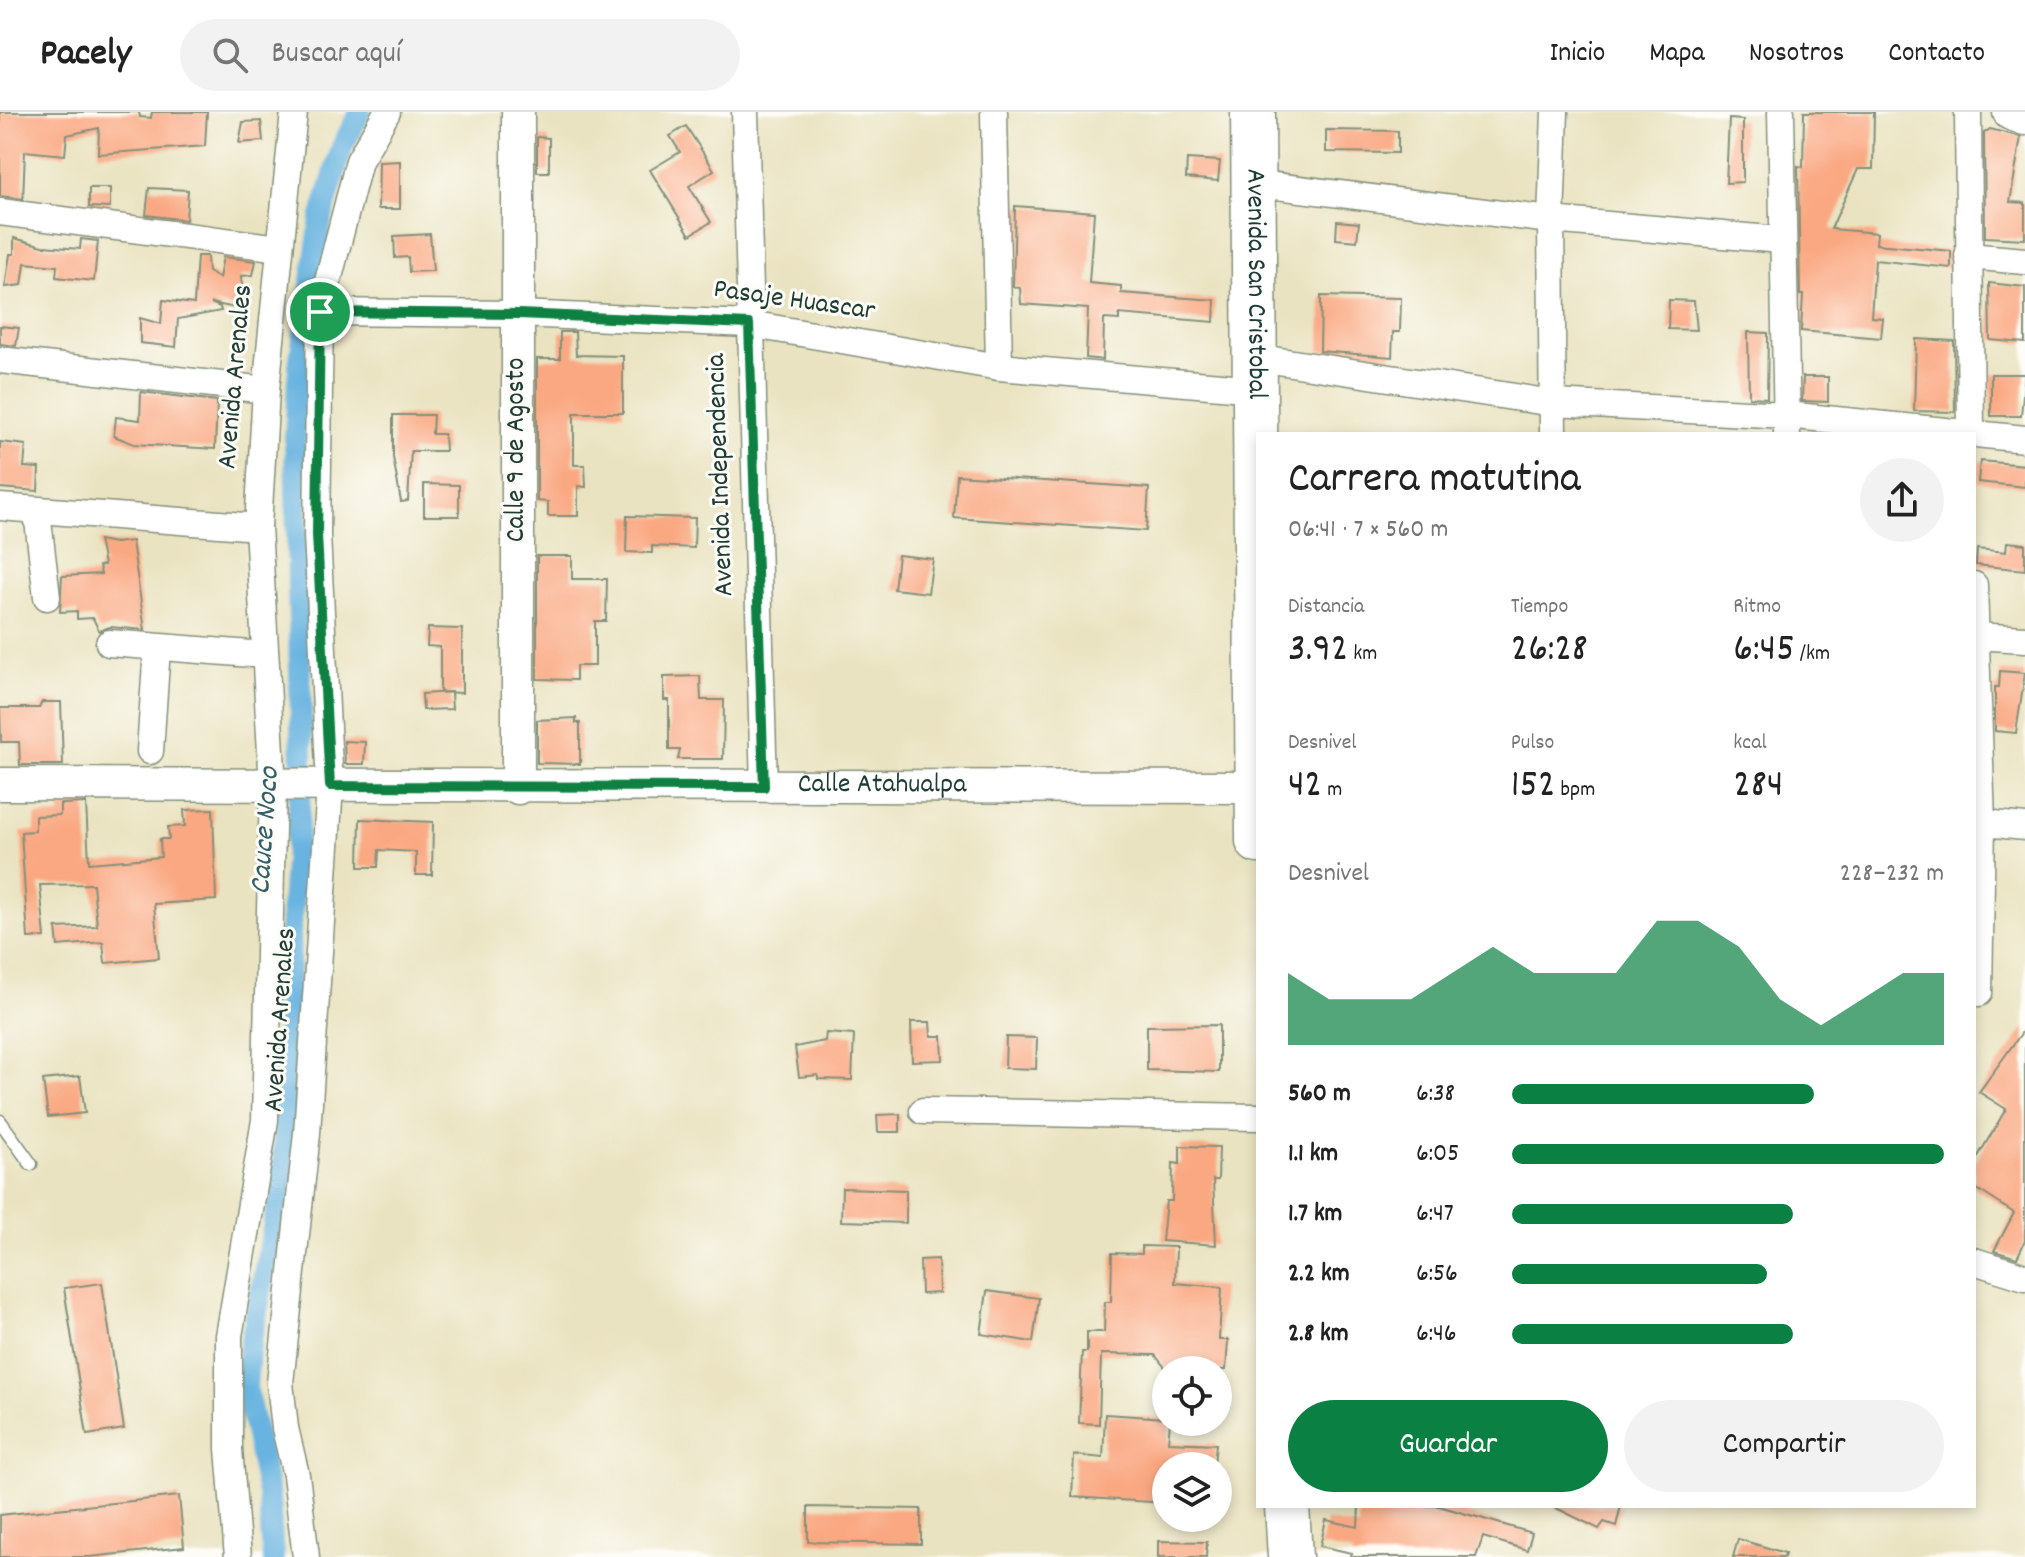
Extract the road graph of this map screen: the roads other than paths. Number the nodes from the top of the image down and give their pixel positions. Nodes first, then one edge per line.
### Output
1 (294, 112) edge
2 (387, 112) edge
3 (498, 112) edge
4 (518, 112) edge
5 (745, 112) edge
6 (994, 112) edge
7 (1253, 112) edge
8 (1555, 112) edge
9 (1781, 112) edge
10 (1968, 112) edge
11 (2011, 112) edge
12 (2025, 117) edge
13 (1251, 183) junction
14 (0, 212) edge
15 (1551, 220) junction
16 (1781, 240) junction
17 (280, 248) junction
18 (1968, 256) junction
19 (2025, 261) edge
20 (320, 312) junction
21 (509, 314) junction
22 (749, 324) junction
23 (0, 360) edge
24 (999, 367) junction
25 (1255, 373) junction
26 (266, 390) junction
27 (1553, 403) junction
28 (1786, 424) edge
29 (1553, 432) edge
30 (1934, 432) edge
31 (1971, 432) edge
32 (1976, 434) edge
33 (2025, 439) edge
34 (0, 507) edge
35 (37, 512) junction
36 (258, 527) junction
37 (1256, 570) edge
38 (47, 597) dead end
39 (1976, 636) edge
40 (2025, 639) edge
41 (109, 643) dead end
42 (157, 648) junction
43 (265, 655) junction
44 (1976, 698) edge
45 (150, 751) dead end
46 (0, 784) edge
47 (324, 786) junction
48 (278, 787) junction
49 (508, 787) junction
50 (764, 787) junction
51 (1255, 787) junction
52 (1256, 805) edge
53 (1978, 822) edge
54 (2025, 827) edge
55 (1979, 993) dead end
56 (923, 1111) dead end
57 (1256, 1117) edge
58 (0, 1121) edge
59 (31, 1164) dead end
60 (1976, 1262) edge
61 (2025, 1277) edge
62 (1287, 1508) edge
63 (238, 1557) edge
64 (306, 1557) edge
65 (1290, 1557) edge

1 - 17 street, Avenida Arenales
2 - 20 street, Avenida Arenales
3 - 21 street, Calle 9 de Agosto
4 - 21 street, Calle 9 de Agosto
5 - 22 street, Avenida Independencia
6 - 24 street
7 - 13 highway, Avenida San Cristobal
8 - 15 street
9 - 16 street
10 - 18 street
11 - 12 main road
13 - 15 street
13 - 25 highway, Avenida San Cristobal
14 - 17 street
15 - 16 street
15 - 27 street
16 - 28 street
17 - 26 street, Avenida Arenales
18 - 19 street
18 - 31 street
20 - 21 street, Pasaje Huascar
20 - 47 street, Avenida Arenales
21 - 22 street, Pasaje Huascar
21 - 49 street, Calle 9 de Agosto
22 - 24 street, Pasaje Huascar
22 - 50 street, Avenida Independencia
23 - 26 street
24 - 25 street, Pasaje Huascar
25 - 27 street, Pasaje Huascar
25 - 37 highway, Avenida San Cristobal
26 - 36 street, Avenida Arenales
27 - 28 street, Pasaje Huascar
27 - 29 street
28 - 30 street, Pasaje Huascar
32 - 33 street, Pasaje Huascar
34 - 35 street
35 - 36 street
35 - 38 street
36 - 43 street, Avenida Arenales
37 - 51 highway, Avenida San Cristobal
39 - 40 street
41 - 42 street
42 - 43 street
42 - 45 street
43 - 48 street, Avenida Arenales
44 - 53 street
46 - 48 street, Calle Atahualpa
47 - 48 street, Calle Atahualpa
47 - 49 street, Calle Atahualpa
47 - 64 street, Avenida Arenales
48 - 63 street, Avenida Arenales
49 - 50 street, Calle Atahualpa
50 - 51 street, Calle Atahualpa
51 - 52 highway, Avenida San Cristobal
53 - 54 street
53 - 55 street
56 - 57 street
58 - 59 lane
60 - 61 street
62 - 65 highway

